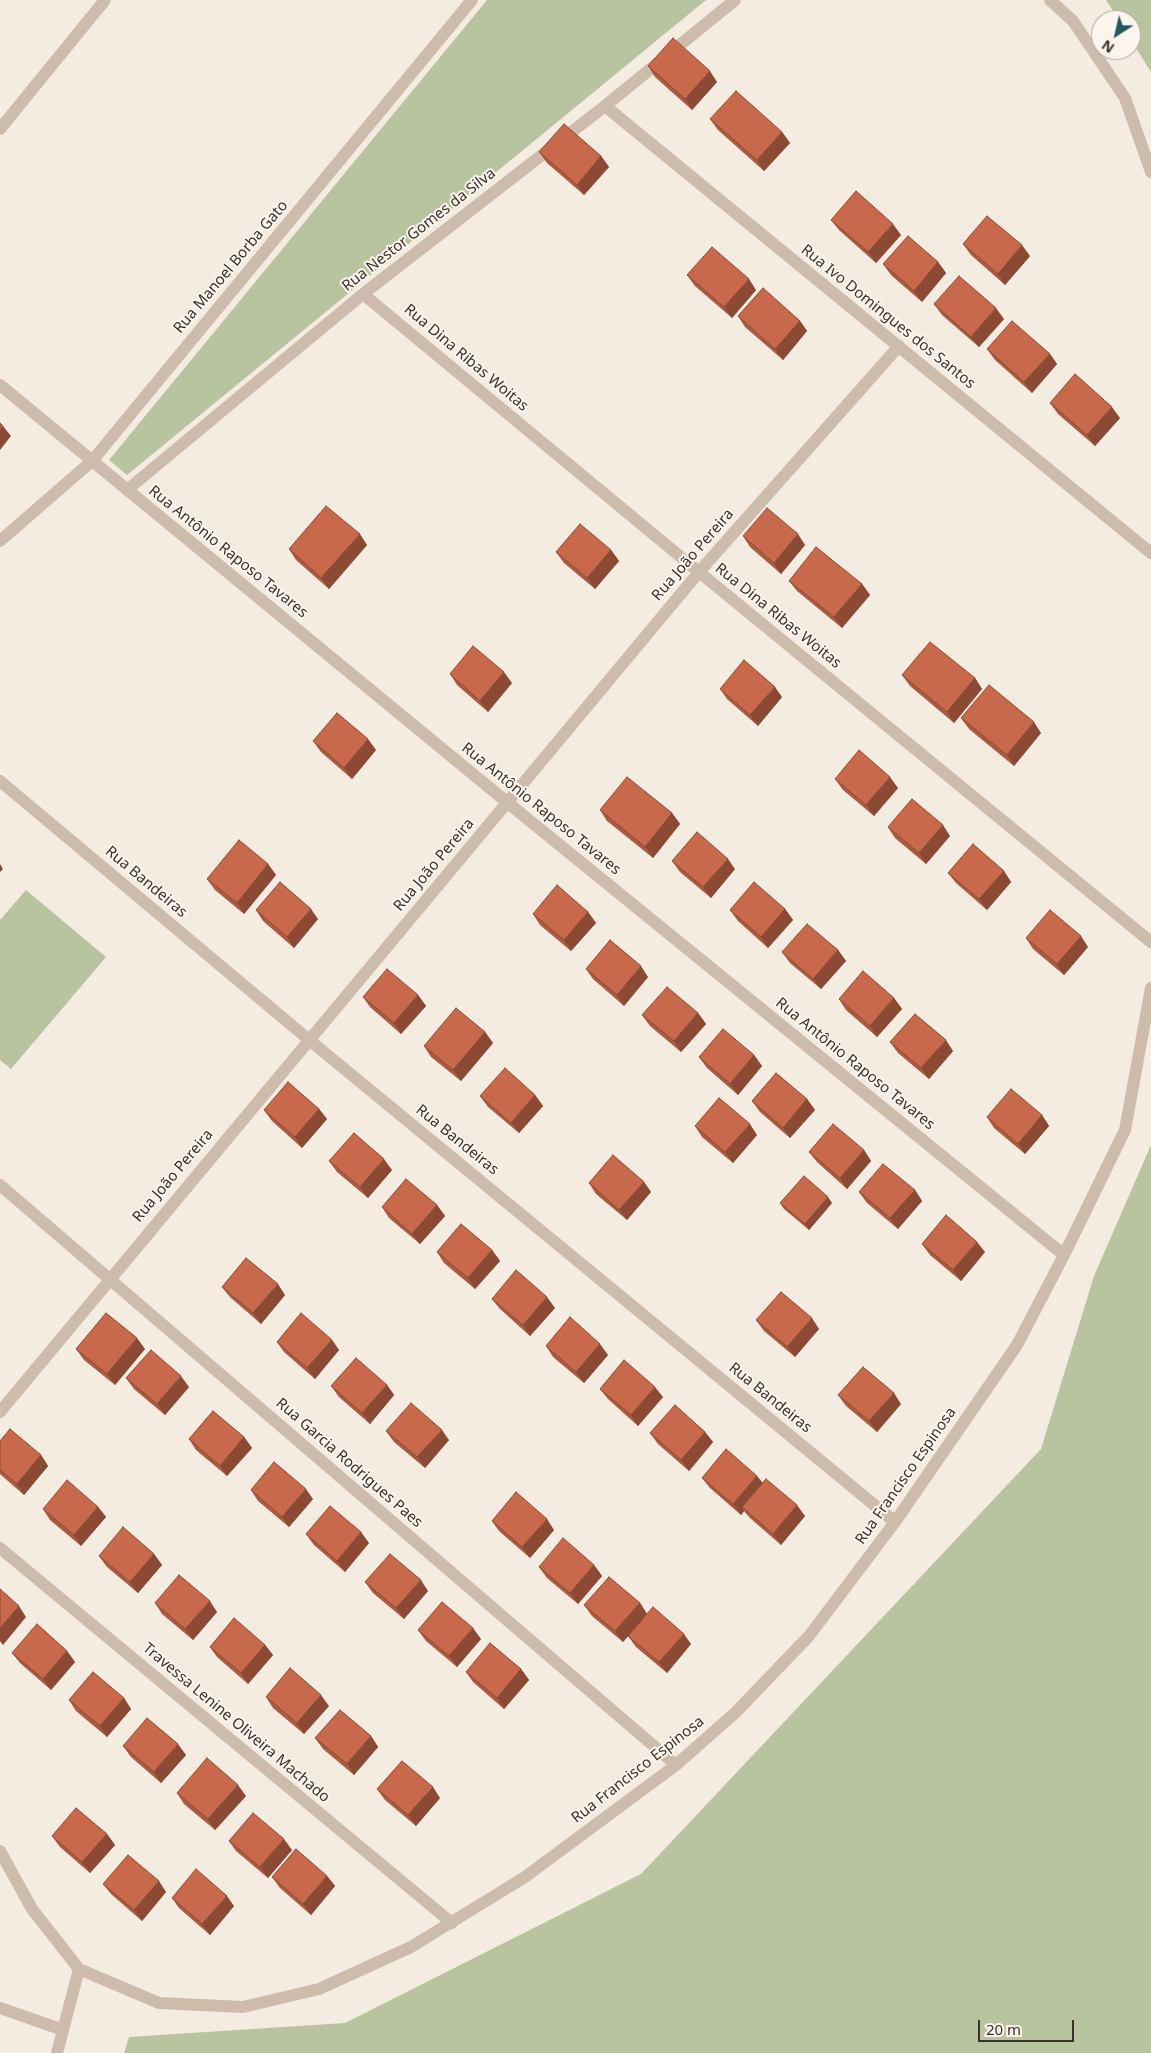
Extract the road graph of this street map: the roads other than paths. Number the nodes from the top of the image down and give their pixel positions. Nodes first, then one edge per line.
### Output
1 (105, 0) edge
2 (472, 0) edge
3 (735, 0) edge
4 (1050, 0) edge
5 (605, 106) junction
6 (0, 129) edge
7 (1151, 172) edge
8 (363, 294) junction
9 (899, 346) junction
10 (0, 385) edge
11 (92, 461) junction
12 (127, 490) junction
13 (0, 541) edge
14 (1151, 553) edge
15 (698, 572) junction
16 (0, 781) edge
17 (508, 802) junction
18 (1151, 942) edge
19 (1151, 988) edge
20 (308, 1039) junction
21 (0, 1185) edge
22 (1064, 1255) junction
23 (109, 1279) junction
24 (0, 1412) edge
25 (896, 1522) junction
26 (0, 1548) edge
27 (676, 1765) junction
28 (0, 1852) edge
29 (452, 1923) junction
30 (79, 1969) junction
31 (0, 2008) edge
32 (63, 2030) junction
33 (57, 2053) edge

1 - 6 street
2 - 11 street, Rua Manoel Borba Gato
3 - 5 street, Rua Nestor Gomes da Silva
4 - 7 street
5 - 8 street, Rua Nestor Gomes da Silva
5 - 9 street, Rua Ivo Domingues dos Santos
8 - 12 street, Rua Nestor Gomes da Silva
8 - 15 street, Rua Dina Ribas Woitas
9 - 14 street, Rua Ivo Domingues dos Santos
9 - 15 street, Rua João Pereira
10 - 11 street, Rua Antônio Raposo Tavares
11 - 12 street, Rua Antônio Raposo Tavares
11 - 13 street, Rua Manoel Borba Gato
12 - 17 street, Rua Antônio Raposo Tavares
15 - 17 street, Rua João Pereira
15 - 18 street, Rua Dina Ribas Woitas
16 - 20 street, Rua Bandeiras
17 - 20 street, Rua João Pereira
17 - 22 street, Rua Antônio Raposo Tavares
19 - 22 street, Rua Francisco Espinosa
20 - 23 street, Rua João Pereira
20 - 25 street, Rua Bandeiras
21 - 23 street, Rua Garcia Rodrigues Paes
22 - 25 street, Rua Francisco Espinosa
23 - 24 street, Rua João Pereira
23 - 27 street, Rua Garcia Rodrigues Paes
25 - 27 street, Rua Francisco Espinosa
26 - 29 street, Travessa Lenine Oliveira Machado
27 - 29 street, Rua Francisco Espinosa
28 - 30 street, Rua Francisco Espinosa
29 - 30 street, Rua Francisco Espinosa
30 - 32 street
31 - 32 street
32 - 33 street

